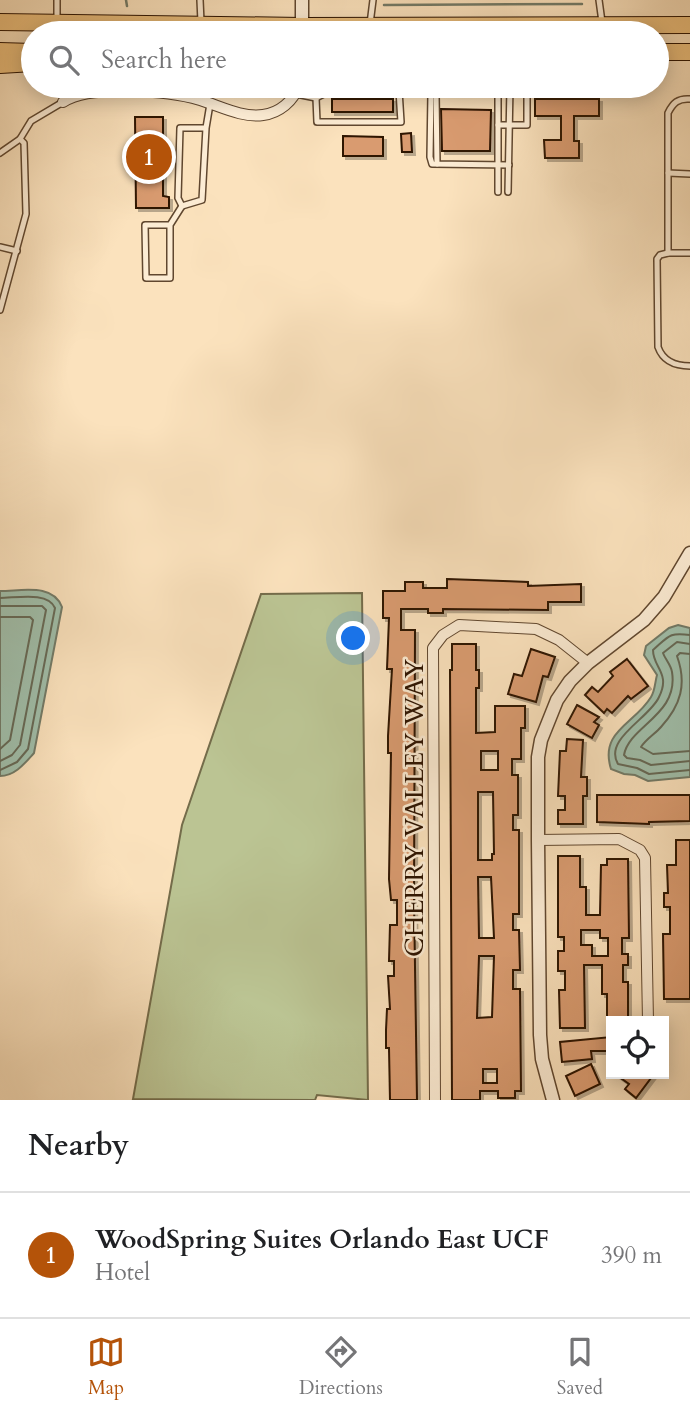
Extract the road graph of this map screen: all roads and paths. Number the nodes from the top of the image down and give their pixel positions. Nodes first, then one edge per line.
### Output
1 (57, 0) edge
2 (200, 0) edge
3 (302, 0) edge
4 (373, 0) edge
5 (599, 0) edge
6 (57, 21) edge
7 (201, 21) edge
8 (302, 21) edge
9 (370, 21) edge
10 (602, 21) edge
11 (0, 22) edge
12 (21, 22) edge
13 (669, 25) edge
14 (690, 25) edge
15 (0, 41) edge
16 (21, 41) edge
17 (0, 51) edge
18 (21, 52) edge
19 (669, 52) edge
20 (690, 52) edge
21 (21, 63) edge
22 (0, 64) edge
23 (73, 98) edge
24 (186, 98) edge
25 (289, 98) edge
26 (316, 98) edge
27 (400, 98) edge
28 (433, 98) edge
29 (498, 98) edge
30 (510, 98) edge
31 (527, 98) edge
32 (690, 99) edge
33 (63, 102) joint
34 (210, 104) junction
35 (498, 125) junction
36 (510, 126) junction
37 (206, 128) junction
38 (20, 138) junction
39 (0, 153) edge
40 (498, 165) junction
41 (509, 165) junction
42 (668, 173) junction
43 (690, 174) edge
44 (498, 192) dead end
45 (508, 192) dead end
46 (182, 206) junction
47 (170, 225) junction
48 (0, 247) edge
49 (17, 251) junction
50 (668, 253) junction
51 (690, 253) edge
52 (0, 310) edge
53 (690, 366) edge
54 (690, 553) edge
55 (588, 663) junction
56 (538, 840) junction
57 (648, 1016) edge
58 (435, 1100) edge
59 (553, 1100) edge

1 - 6 lane
2 - 7 lane
3 - 8 street
4 - 9 lane
5 - 10 lane
11 - 12 highway
13 - 14 highway
15 - 16 highway
17 - 18 highway
19 - 20 highway
21 - 22 highway
23 - 33 street
24 - 34 street
25 - 34 street
26 - 27 lane
28 - 40 lane
29 - 35 lane
30 - 36 lane
31 - 36 lane
32 - 42 lane
33 - 38 lane
34 - 37 lane
35 - 36 lane
35 - 40 lane
36 - 41 lane
37 - 46 lane
37 - 46 lane
38 - 39 lane
38 - 49 lane
40 - 41 lane
40 - 44 lane
41 - 45 lane
42 - 43 lane
42 - 50 lane
46 - 47 lane
47 - 47 lane
48 - 49 lane
49 - 52 lane
50 - 51 lane
50 - 53 lane
54 - 55 street
55 - 56 street
55 - 58 street, CHERRY VALLEY WAY
56 - 57 street
56 - 59 street

